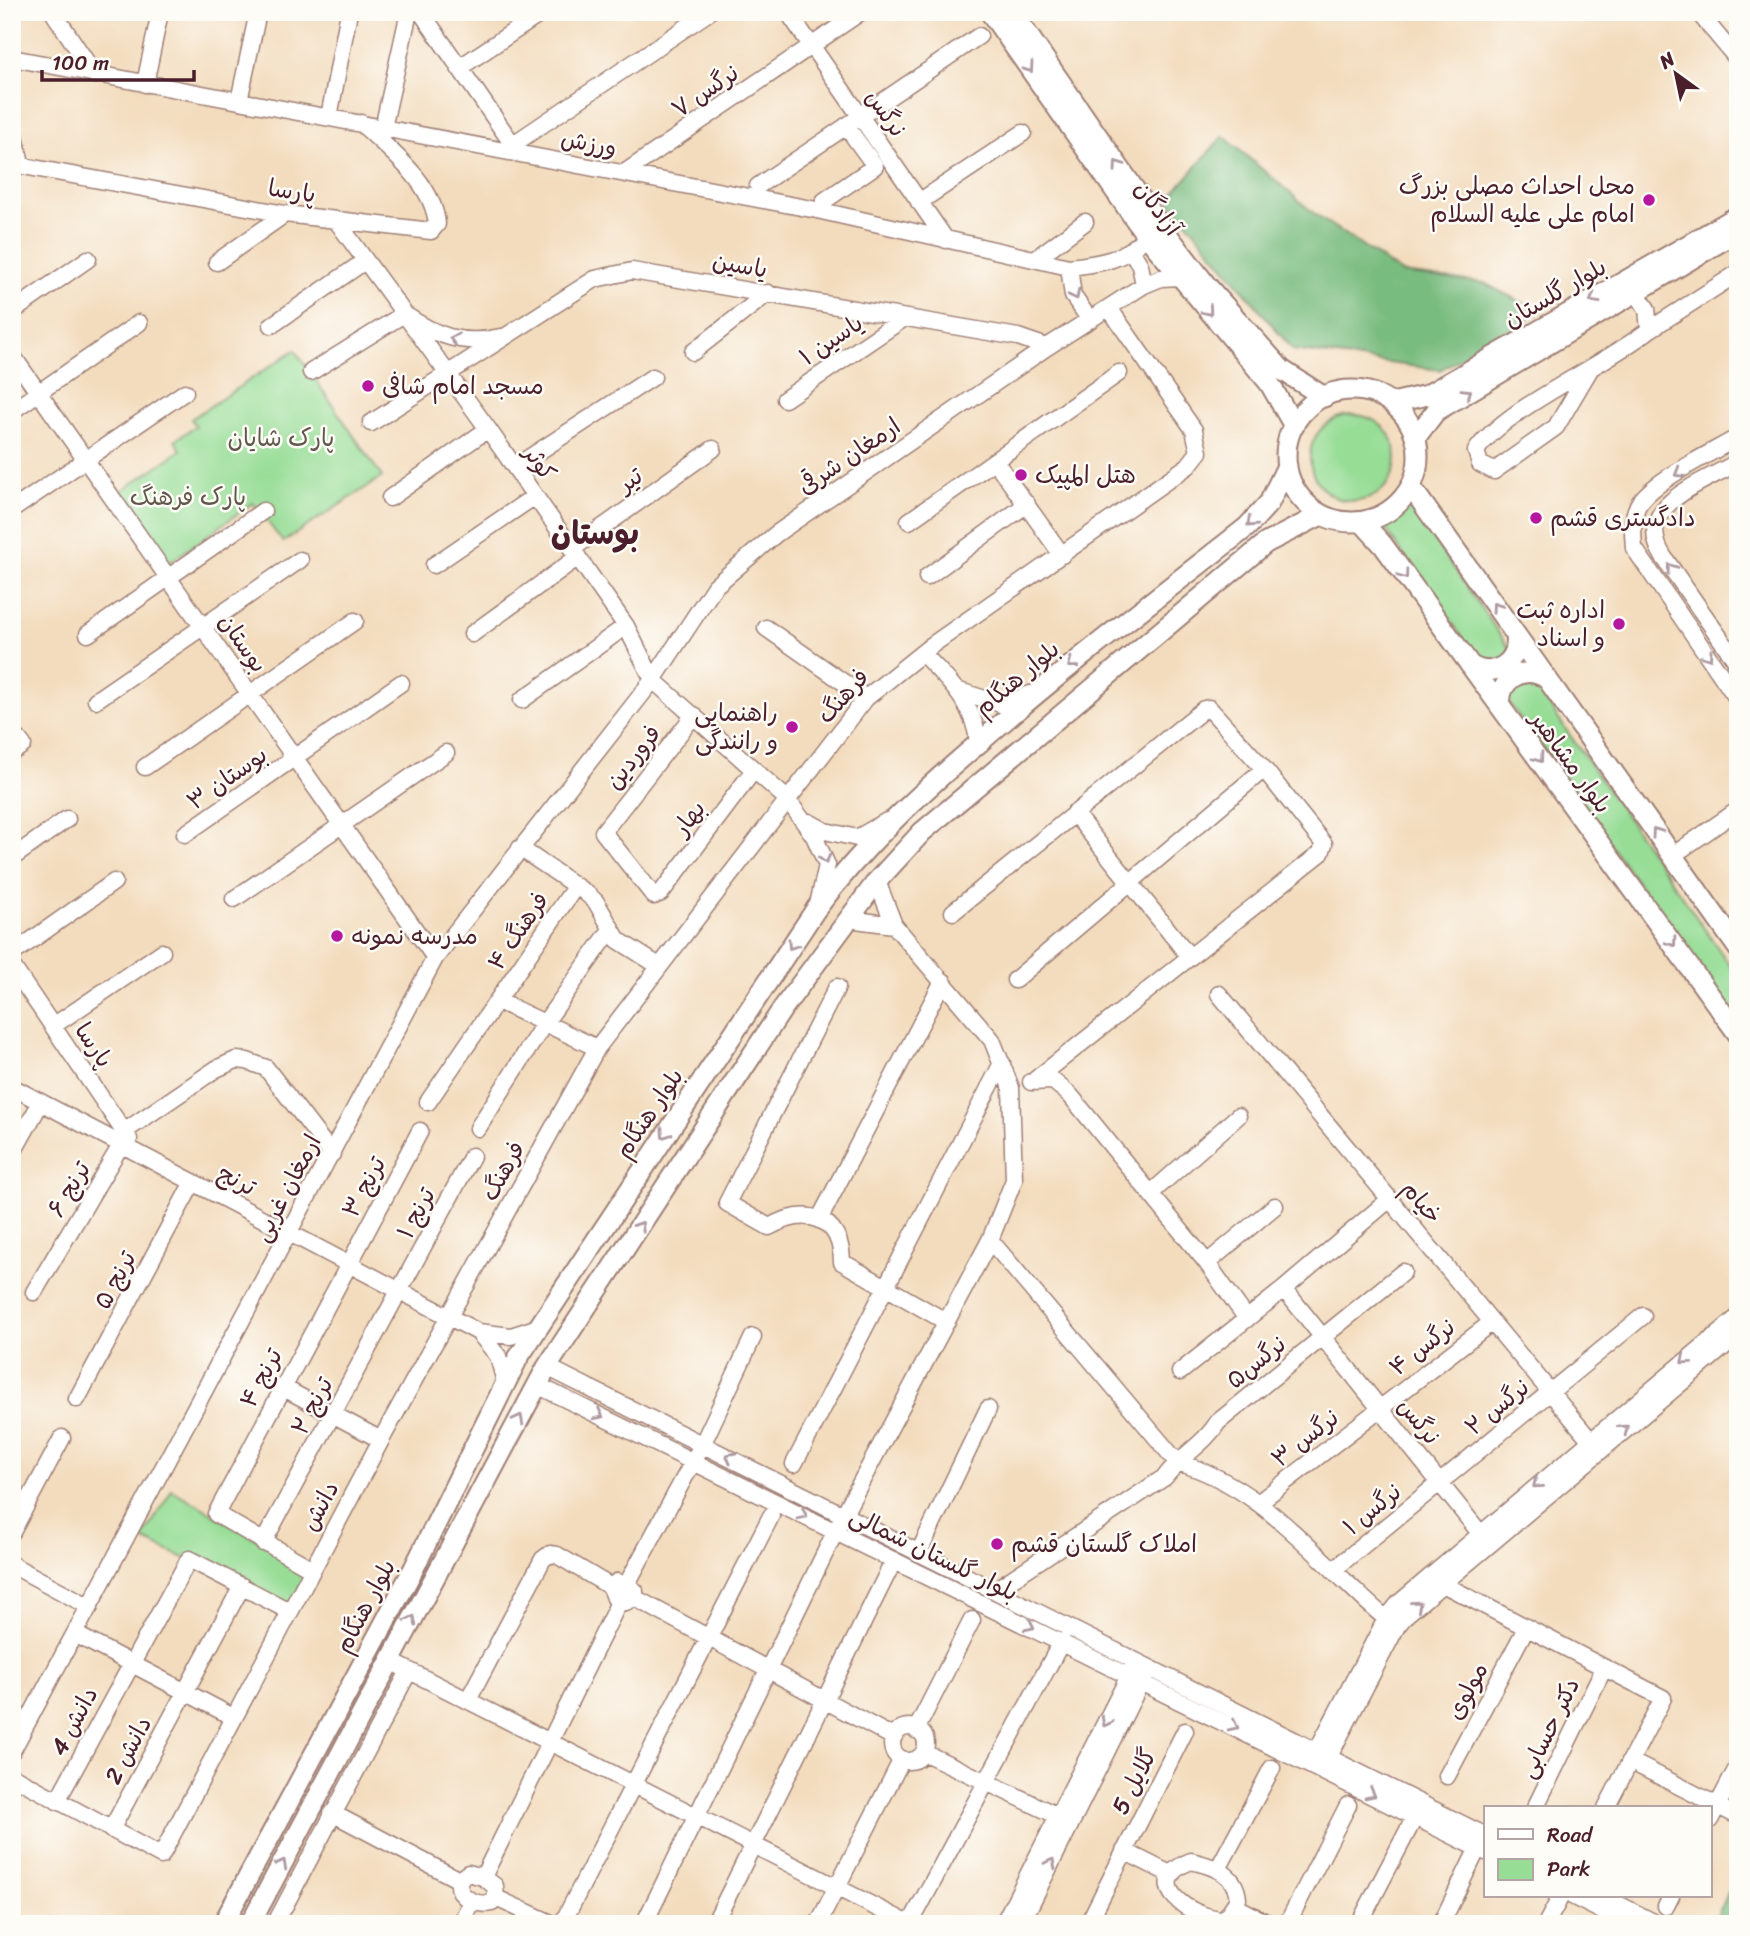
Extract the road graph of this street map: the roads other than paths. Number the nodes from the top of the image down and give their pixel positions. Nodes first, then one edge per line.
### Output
1 (53, 12) edge
2 (160, 12) edge
3 (258, 12) edge
4 (349, 12) edge
5 (409, 12) edge
6 (421, 12) edge
7 (543, 12) edge
8 (709, 12) edge
9 (788, 12) edge
10 (861, 12) edge
11 (990, 12) edge
12 (1012, 12) edge
13 (1698, 12) edge
14 (979, 36) dead end
15 (812, 46) junction
16 (1736, 52) edge
17 (12, 58) edge
18 (459, 68) junction
19 (95, 75) junction
20 (145, 83) junction
21 (239, 101) junction
22 (860, 116) junction
23 (328, 117) junction
24 (12, 121) edge
25 (361, 123) junction
26 (846, 125) junction
27 (383, 128) junction
28 (1023, 133) dead end
29 (515, 149) junction
30 (17, 165) edge
31 (624, 173) junction
32 (758, 187) dead end
33 (824, 201) dead end
34 (919, 202) junction
35 (285, 214) junction
36 (1738, 216) edge
37 (335, 220) junction
38 (1085, 222) dead end
39 (1738, 231) edge
40 (1146, 235) junction
41 (946, 240) junction
42 (1132, 251) junction
43 (88, 259) dead end
44 (1035, 259) junction
45 (365, 261) junction
46 (217, 262) dead end
47 (1069, 267) junction
48 (1738, 273) edge
49 (1180, 278) junction
50 (1144, 285) junction
51 (1636, 292) junction
52 (768, 293) junction
53 (1108, 308) junction
54 (12, 312) edge
55 (404, 314) junction
56 (903, 319) junction
57 (1090, 320) junction
58 (139, 323) dead end
59 (272, 325) dead end
60 (1649, 330) junction
61 (510, 335) junction
62 (1047, 346) junction
63 (693, 352) dead end
64 (12, 355) edge
65 (1588, 371) junction
66 (311, 372) dead end
67 (1119, 373) dead end
68 (449, 375) junction
69 (653, 377) dead end
70 (185, 392) dead end
71 (39, 393) junction
72 (1324, 397) junction
73 (785, 399) dead end
74 (1392, 404) junction
75 (12, 411) edge
76 (371, 423) dead end
77 (1294, 426) junction
78 (488, 429) junction
79 (1416, 437) junction
80 (1738, 438) edge
81 (713, 449) dead end
82 (85, 460) junction
83 (995, 461) junction
84 (1738, 462) edge
85 (1287, 466) junction
86 (515, 467) junction
87 (1411, 487) junction
88 (535, 496) junction
89 (390, 498) dead end
90 (1027, 504) junction
91 (12, 510) edge
92 (263, 511) dead end
93 (1321, 515) junction
94 (909, 521) dead end
95 (1362, 522) junction
96 (575, 553) junction
97 (1062, 555) junction
98 (300, 560) dead end
99 (434, 565) dead end
100 (927, 577) dead end
101 (169, 579) junction
102 (1151, 602) junction
103 (355, 621) dead end
104 (1169, 624) junction
105 (626, 626) junction
106 (203, 627) junction
107 (766, 628) dead end
108 (88, 634) dead end
109 (472, 634) dead end
110 (1516, 635) junction
111 (922, 653) junction
112 (1738, 664) edge
113 (1470, 665) junction
114 (1546, 678) junction
115 (653, 680) junction
116 (401, 683) dead end
117 (957, 690) junction
118 (1038, 691) junction
119 (251, 694) junction
120 (866, 698) junction
121 (96, 700) dead end
122 (522, 700) dead end
123 (1738, 700) edge
124 (1501, 707) junction
125 (694, 715) junction
126 (12, 731) edge
127 (978, 744) junction
128 (12, 752) edge
129 (446, 753) dead end
130 (295, 758) junction
131 (145, 767) dead end
132 (1264, 769) junction
133 (754, 770) junction
134 (787, 799) junction
135 (1738, 810) edge
136 (901, 812) junction
137 (1074, 813) junction
138 (798, 814) junction
139 (67, 819) dead end
140 (342, 827) junction
141 (185, 834) dead end
142 (520, 848) junction
143 (1672, 856) junction
144 (12, 858) edge
145 (877, 881) junction
146 (114, 882) dead end
147 (1131, 882) junction
148 (575, 887) junction
149 (661, 893) joint
150 (233, 899) dead end
151 (816, 909) junction
152 (953, 912) dead end
153 (848, 919) junction
154 (894, 925) junction
155 (610, 931) junction
156 (1738, 948) edge
157 (162, 951) dead end
158 (12, 954) edge
159 (1189, 956) junction
160 (435, 958) junction
161 (12, 966) edge
162 (659, 966) junction
163 (1015, 980) dead end
164 (943, 981) junction
165 (836, 987) dead end
166 (1219, 994) dead end
167 (498, 1001) junction
168 (544, 1024) junction
169 (53, 1026) junction
170 (1738, 1034) edge
171 (597, 1048) junction
172 (1002, 1063) junction
173 (1035, 1080) junction
174 (12, 1087) edge
175 (1011, 1087) junction
176 (41, 1102) junction
177 (428, 1102) dead end
178 (684, 1105) junction
179 (1238, 1116) dead end
180 (709, 1121) junction
181 (478, 1128) dead end
182 (420, 1131) dead end
183 (127, 1142) junction
184 (12, 1154) edge
185 (332, 1154) junction
186 (472, 1156) dead end
187 (193, 1182) junction
188 (1151, 1193) junction
189 (1390, 1199) junction
190 (1275, 1206) dead end
191 (819, 1220) junction
192 (290, 1233) junction
193 (990, 1240) junction
194 (348, 1264) junction
195 (1207, 1264) junction
196 (1403, 1272) dead end
197 (886, 1287) junction
198 (1284, 1289) junction
199 (400, 1291) junction
200 (34, 1292) dead end
201 (448, 1316) junction
202 (1643, 1317) dead end
203 (1738, 1317) edge
204 (1247, 1319) junction
205 (945, 1321) junction
206 (1492, 1322) junction
207 (538, 1327) junction
208 (478, 1332) junction
209 (1738, 1335) edge
210 (753, 1337) dead end
211 (1322, 1337) junction
212 (547, 1367) junction
213 (1180, 1372) dead end
214 (505, 1382) junction
215 (577, 1382) junction
216 (537, 1385) junction
217 (282, 1387) junction
218 (1551, 1393) junction
219 (77, 1399) dead end
220 (570, 1401) junction
221 (988, 1409) dead end
222 (1380, 1409) junction
223 (333, 1415) junction
224 (62, 1438) dead end
225 (381, 1440) junction
226 (703, 1443) junction
227 (1594, 1445) junction
228 (693, 1462) junction
229 (1177, 1462) junction
230 (794, 1464) dead end
231 (1440, 1483) junction
232 (1258, 1503) junction
233 (844, 1514) junction
234 (771, 1516) dead end
235 (12, 1532) edge
236 (837, 1532) junction
237 (1480, 1533) junction
238 (263, 1543) junction
239 (919, 1552) junction
240 (894, 1559) junction
241 (12, 1565) edge
242 (313, 1569) junction
243 (1333, 1570) junction
244 (1434, 1580) junction
245 (242, 1586) junction
246 (995, 1590) junction
247 (624, 1592) junction
248 (90, 1607) junction
249 (1010, 1607) junction
250 (289, 1611) junction
251 (972, 1620) dead end
252 (1391, 1623) junction
253 (1526, 1628) junction
254 (75, 1634) junction
255 (708, 1640) junction
256 (1062, 1642) junction
257 (390, 1661) junction
258 (130, 1663) junction
259 (1604, 1668) junction
260 (769, 1670) junction
261 (409, 1671) junction
262 (1139, 1671) junction
263 (184, 1691) junction
264 (468, 1700) junction
265 (824, 1700) junction
266 (233, 1717) junction
267 (916, 1730) junction
268 (1185, 1731) dead end
269 (892, 1737) junction
270 (550, 1741) junction
271 (12, 1751) edge
272 (925, 1753) junction
273 (902, 1759) junction
274 (1320, 1760) junction
275 (1630, 1761) junction
276 (1738, 1766) edge
277 (1272, 1768) dead end
278 (12, 1776) edge
279 (1447, 1776) dead end
280 (986, 1782) junction
281 (634, 1783) junction
282 (290, 1800) junction
283 (57, 1801) junction
284 (1348, 1805) dead end
285 (1536, 1806) edge
286 (1607, 1806) edge
287 (1702, 1806) edge
288 (311, 1809) junction
289 (1423, 1812) junction
290 (1713, 1813) edge
291 (332, 1814) junction
292 (698, 1815) junction
293 (1058, 1816) junction
294 (1738, 1816) edge
295 (111, 1830) junction
296 (753, 1844) junction
297 (1483, 1845) edge
298 (1124, 1851) junction
299 (1219, 1869) junction
300 (1172, 1875) junction
301 (483, 1877) junction
302 (459, 1880) junction
303 (837, 1887) junction
304 (496, 1898) junction
305 (1560, 1898) edge
306 (1577, 1898) edge
307 (1606, 1898) edge
308 (471, 1901) junction
309 (1235, 1906) junction
310 (1190, 1918) edge
311 (223, 1924) edge
312 (250, 1924) edge
313 (275, 1924) edge
314 (461, 1924) edge
315 (553, 1924) edge
316 (562, 1924) edge
317 (644, 1924) edge
318 (714, 1924) edge
319 (818, 1924) edge
320 (910, 1924) edge
321 (1003, 1924) edge
322 (1021, 1924) edge
323 (1088, 1924) edge
324 (1269, 1924) edge
325 (1287, 1924) edge
326 (1359, 1924) edge
327 (1371, 1924) edge
328 (1441, 1924) edge
329 (1546, 1924) edge
330 (1628, 1924) edge
331 (1657, 1924) edge

1 - 19 street
2 - 20 street
3 - 21 street
4 - 23 street
5 - 27 street
6 - 18 street
7 - 18 street
8 - 29 street
9 - 15 street, نرگس
10 - 15 street, نرگس ۷
11 -> 40 main road, آزادگان
72 -> 12 main road, آزادگان
13 - 16 street
14 - 22 street
15 - 22 street, نرگس
15 - 31 street, نرگس ۷
17 - 19 street, ورزش
18 - 29 street
19 - 20 street, ورزش
20 - 21 street, ورزش
21 - 23 street, ورزش
22 - 26 street
22 - 34 street, نرگس
23 - 25 street, ورزش
24 - 30 street
25 - 27 street, ورزش
25 - 37 street, پارسا
26 - 32 street
26 - 33 street
27 - 29 street, ورزش
28 - 34 street
29 - 31 street, ورزش
30 - 35 street, پارسا
31 - 41 street, ورزش
34 - 41 street, نرگس
35 - 37 street, پارسا
35 - 46 street
36 -> 74 main road, بلوار گلستان
37 - 45 street, کوثر
38 - 44 street
39 - 51 main road, بلوار گلستان
40 - 42 street
40 - 49 main road, آزادگان
41 - 44 street, ورزش
42 - 47 street, ورزش
42 - 50 street
43 - 54 street
44 - 47 street, ورزش
45 - 55 street, کوثر
45 - 59 street
47 -> 57 street
48 - 60 street
49 - 50 street
49 -> 77 main road, آزادگان
50 - 53 street, ارمغان شرقی
51 - 60 street
79 -> 51 main road, بلوار گلستان
52 - 56 street, یاسین
52 - 61 street, یاسین
52 - 63 street
53 - 57 street, ارمغان شرقی
53 - 97 street, فرهنگ
61 -> 55 street
55 - 66 street
55 - 68 street, کوثر
56 - 62 street, یاسین
56 - 73 street, یاسین ۱
57 - 62 street, ارمغان شرقی
58 - 71 street
60 - 65 street
61 - 68 street, یاسین
62 - 115 street, ارمغان شرقی
64 - 71 street, بوستان
65 - 65 street
67 - 83 street
68 - 76 street, یاسین
68 - 78 street, کوثر
69 - 86 street
70 - 82 street
71 - 75 street
71 - 82 street, بوستان
72 - 74 main road
72 - 77 main road
74 - 79 main road
77 - 85 main road
78 - 86 street, کوثر
78 - 89 street
79 - 87 main road
80 -> 123 street
81 - 96 street, تیر
82 - 91 street
82 - 101 street, بوستان
83 - 90 street
83 - 94 street
112 -> 84 street
85 - 93 main road
85 -> 102 main road, بلوار هنگام
86 - 88 street, کوثر
87 - 95 main road
110 -> 87 main road, بلوار مشاهیر
88 - 96 street, کوثر
88 - 99 street
90 - 97 street
90 - 100 street
92 - 101 street
93 - 95 main road
93 - 104 main road, بلوار هنگام
95 -> 113 main road, بلوار مشاهیر
96 - 105 street, کوثر
96 - 109 street, تیر
97 - 111 street, فرهنگ
98 - 106 street
101 - 106 street, بوستان
101 - 108 street
102 - 104 main road
102 -> 118 main road, بلوار هنگام
103 - 119 street
104 - 145 main road, بلوار هنگام
105 - 115 street, کوثر
105 - 122 street
106 - 119 street, بوستان
106 - 121 street
107 - 120 street
110 - 113 main road
110 - 114 main road, بلوار مشاهیر
111 - 117 street
111 - 120 street, فرهنگ
113 - 124 main road, بلوار مشاهیر
114 - 124 main road
143 -> 114 main road, بلوار مشاهیر
115 - 125 street, کوثر
115 - 142 street, ارمغان غربی
116 - 130 street, بوستان ۳
117 - 118 street
117 - 127 street
118 - 127 main road, بلوار هنگام
119 - 130 street, بوستان
119 - 131 street
120 - 134 street, فرهنگ
124 -> 170 main road, بلوار مشاهیر
125 - 133 street, کوثر
125 - 149 street, فروردین
126 - 128 street
127 - 136 main road, بلوار هنگام
129 - 140 street
130 - 140 street, بوستان
130 - 141 street, بوستان ۳
132 - 137 street
132 - 147 street
132 - 159 street
133 - 134 street, کوثر
133 - 149 street, بهار
134 - 138 street, کوثر
134 - 162 street, فرهنگ
135 - 143 street
136 - 138 street, کوثر
136 - 151 main road, بلوار هنگام
137 - 147 street
137 - 152 street
138 -> 151 street, کوثر
139 - 144 street
140 - 150 street
140 - 160 street, بوستان
142 - 148 street
142 - 160 street, ارمغان غربی
143 - 156 main road, بلوار مشاهیر
145 - 153 main road, بلوار هنگام
145 - 154 street
146 - 158 street
147 - 159 street
147 - 163 street
148 - 155 street
148 - 167 street, فرهنگ ۴
151 -> 178 main road, بلوار هنگام
153 - 154 street
153 - 180 main road, بلوار هنگام
154 - 164 street
155 - 162 street
155 - 168 street
157 - 169 street
159 - 173 street
160 - 185 street, ارمغان غربی
161 - 169 street, پارسا
162 - 171 street, فرهنگ
164 - 172 street
164 - 191 street
165 - 191 street
166 - 189 street, خیام
167 - 168 street
167 - 177 street, فرهنگ ۴
168 - 171 street
168 - 181 street
169 - 183 street, پارسا
171 - 201 street, فرهنگ
172 - 175 street
172 - 197 street
173 - 175 street
173 - 188 street
174 - 176 street, ترنج
175 - 193 street
176 - 183 street, ترنج
176 - 184 street
178 - 180 main road
178 -> 207 main road, بلوار هنگام
179 - 188 street
212 -> 180 main road, بلوار هنگام
182 - 194 street, ترنج ۳
183 - 185 street
183 - 187 street, ترنج
183 - 200 street, ترنج ۶
185 - 192 street, ارمغان غربی
186 - 199 street, ترنج ۱
187 - 192 street, ترنج
187 - 219 street, ترنج ۵
188 - 195 street
189 - 198 street
189 - 206 street, خیام
190 - 195 street
191 - 197 street
192 - 194 street, ترنج
192 - 248 street, ارمغان غربی
193 - 205 street
193 - 229 street
194 - 199 street, ترنج
194 - 217 street, ترنج ۴
195 - 204 street
196 - 211 street, نرگس۵
197 - 205 street
197 - 230 street
198 - 204 street
198 - 211 street, نرگس
199 - 201 street, ترنج
199 - 223 street, ترنج ۲
201 - 208 street, ترنج
201 - 225 street, دانش
202 - 218 street, نرگس ۲
203 -> 227 street
204 - 213 street
205 - 233 street
206 - 218 street, خیام
206 - 222 street, نرگس ۴
207 - 208 street
207 - 214 main road, بلوار هنگام
208 - 214 street
227 -> 209 street
210 - 226 street
211 - 222 street, نرگس
211 - 229 street, نرگس۵
212 - 215 street, بلوار گلستان شمالی
212 - 216 main road, بلوار هنگام
214 - 282 main road, بلوار هنگام
215 - 220 street
215 - 226 street, بلوار گلستان شمالی
216 - 220 street, بلوار گلستان شمالی
257 -> 216 main road, بلوار هنگام
217 - 223 street
217 - 238 street, ترنج ۴
218 - 227 street, خیام
218 - 231 street, نرگس ۲
220 -> 228 street, بلوار گلستان شمالی
221 - 239 street
222 - 231 street, نرگس
222 - 232 street, نرگس ۳
223 - 225 street
223 - 238 street, ترنج ۲
224 - 235 street
225 - 242 street, دانش
226 - 228 street
233 -> 226 street, بلوار گلستان شمالی
227 -> 237 street
227 - 244 street
228 -> 236 street, بلوار گلستان شمالی
228 - 247 street
229 - 232 street
229 - 246 street, نرگس۵
231 - 237 street, نرگس
231 - 243 street, نرگس ۱
232 - 243 street
233 - 236 street
233 - 239 street, بلوار گلستان شمالی
234 - 255 street
236 - 240 street, بلوار گلستان شمالی
236 - 260 street
237 - 244 street
238 - 242 street
239 - 246 street, بلوار گلستان شمالی
240 - 249 street, بلوار گلستان شمالی
240 - 265 street
241 - 248 street
242 - 250 street, دانش
243 - 252 street
244 - 252 street
244 - 253 street
245 - 250 street
245 - 258 street, دانش 4
245 - 263 street, دانش 2
246 - 249 street, بلوار گلستان شمالی
247 - 255 street
247 - 264 street
247 - 270 street
248 - 254 street, ارمغان غربی
249 -> 256 street, بلوار گلستان شمالی
249 - 262 street, بلوار گلستان شمالی
250 - 266 street, دانش
251 - 267 street
252 - 274 street
253 - 259 street
253 - 279 street, مولوی
254 - 258 street
254 - 271 street, ارمغان غربی
255 - 260 street
255 - 281 street
256 - 262 street, بلوار گلستان شمالی
256 - 280 street
257 - 261 street
257 - 288 main road, بلوار هنگام
258 - 263 street
258 - 283 street, دانش 4
259 - 275 street
259 - 285 street, دکتر حسابی
260 - 265 street
260 - 292 street
261 - 264 street
261 - 291 street
262 - 274 street, بلوار گلستان شمالی
262 -> 293 street
322 -> 262 street
263 - 266 street
263 - 295 street, دانش 2
264 - 270 street
265 - 269 street
265 - 296 street
266 - 295 street, دانش
267 - 269 street
267 - 272 street
268 - 298 street, گلایل 5
269 - 273 street
270 - 281 street
270 - 301 street
272 - 273 street
272 - 280 street
273 - 303 street
274 - 289 street, بلوار گلستان شمالی
275 - 286 street
275 - 287 street
276 - 290 street
277 - 299 street
278 - 283 street
280 - 293 street
280 - 320 street
281 - 292 street
281 - 316 street
282 - 288 main road
282 - 311 main road, بلوار هنگام
283 - 295 street
284 - 325 street
312 -> 288 main road, بلوار هنگام
289 - 297 street, بلوار گلستان شمالی
289 - 326 street
289 - 327 street
290 - 294 street
291 - 302 street
291 - 313 street
292 - 296 street
292 - 317 street
293 - 321 street
296 - 303 street
296 - 318 street
297 - 328 street
298 - 300 street
298 - 323 street, گلایل 5
299 - 300 street
299 - 309 street
300 - 310 street
301 - 302 street
301 - 304 street
302 - 308 street
303 - 319 street
303 - 320 street
304 - 308 street
304 - 315 street
305 - 329 street
306 - 330 street
307 - 331 street
308 - 314 street
309 - 310 street
309 - 324 street

